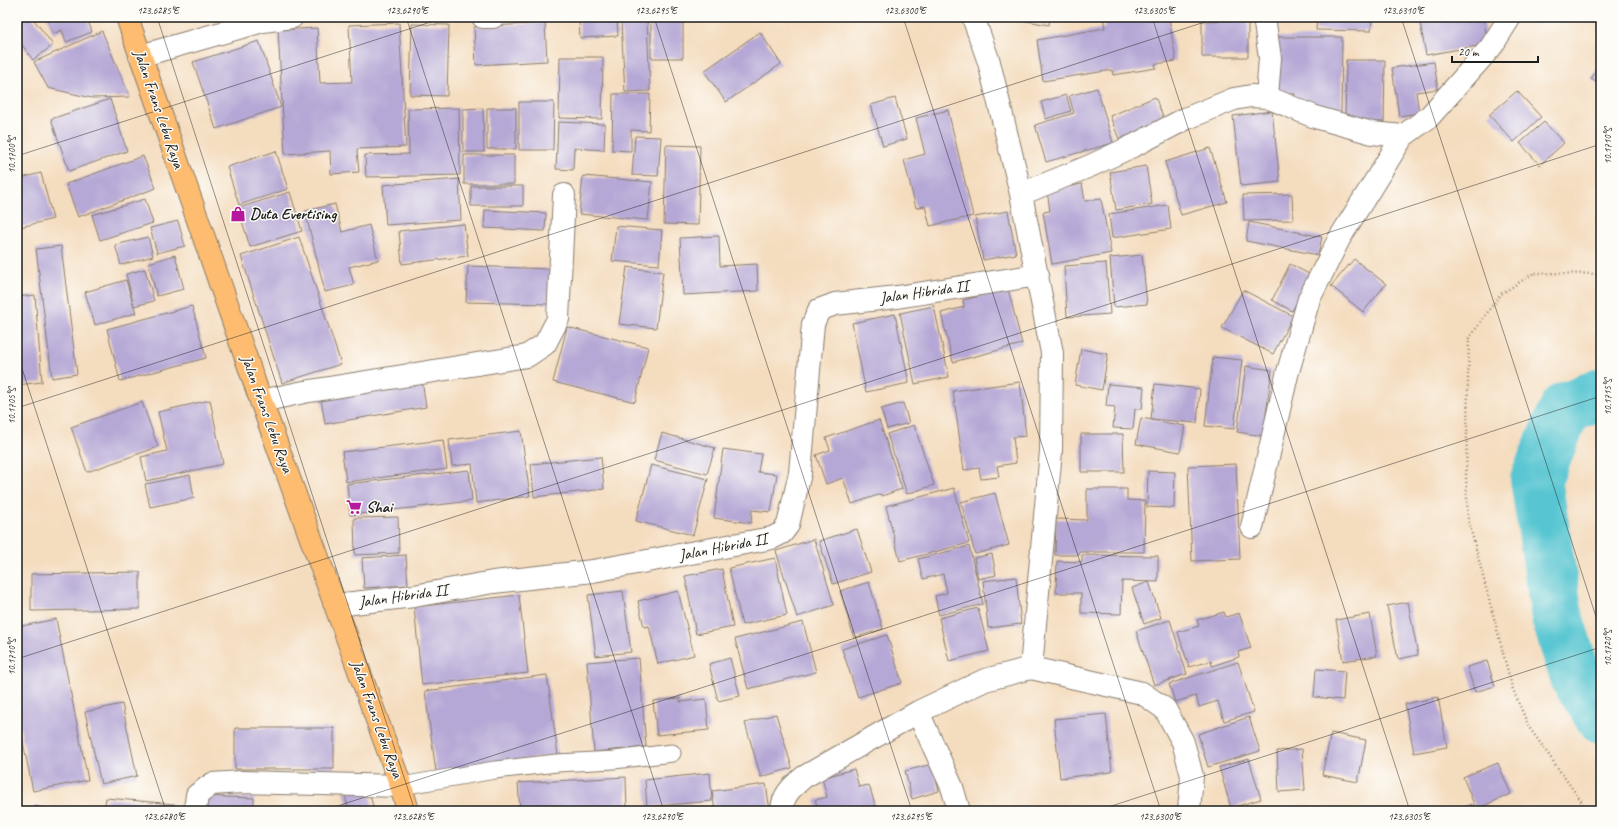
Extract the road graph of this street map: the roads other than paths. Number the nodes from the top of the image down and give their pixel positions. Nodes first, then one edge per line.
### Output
1 (127, 17) edge
2 (292, 17) edge
3 (483, 17) edge
4 (493, 17) edge
5 (1264, 17) edge
6 (1510, 17) edge
7 (972, 18) edge
8 (140, 56) junction
9 (1267, 97) junction
10 (1403, 136) junction
11 (1021, 194) junction
12 (564, 196) dead end
13 (1038, 275) junction
14 (261, 401) junction
15 (1252, 527) dead end
16 (336, 605) junction
17 (1031, 668) junction
18 (918, 712) junction
19 (672, 753) dead end
20 (401, 786) junction
21 (195, 811) edge
22 (408, 811) edge
23 (782, 811) edge
24 (959, 811) edge
25 (1189, 811) edge

1 - 8 main road, Jalan Frans Lebu Raya
2 - 8 street
3 - 4 street
5 - 9 street
6 - 10 street
7 - 11 street
8 - 14 main road, Jalan Frans Lebu Raya
9 - 10 street
9 - 11 street
10 - 15 street
11 - 13 street
12 - 14 street
13 - 16 street, Jalan Hibrida II
13 - 17 street
14 - 16 main road, Jalan Frans Lebu Raya
16 - 20 main road, Jalan Frans Lebu Raya
17 - 18 street
17 - 25 street
18 - 23 street
18 - 24 street
19 - 20 lane
20 - 21 street
20 - 22 main road, Jalan Frans Lebu Raya

